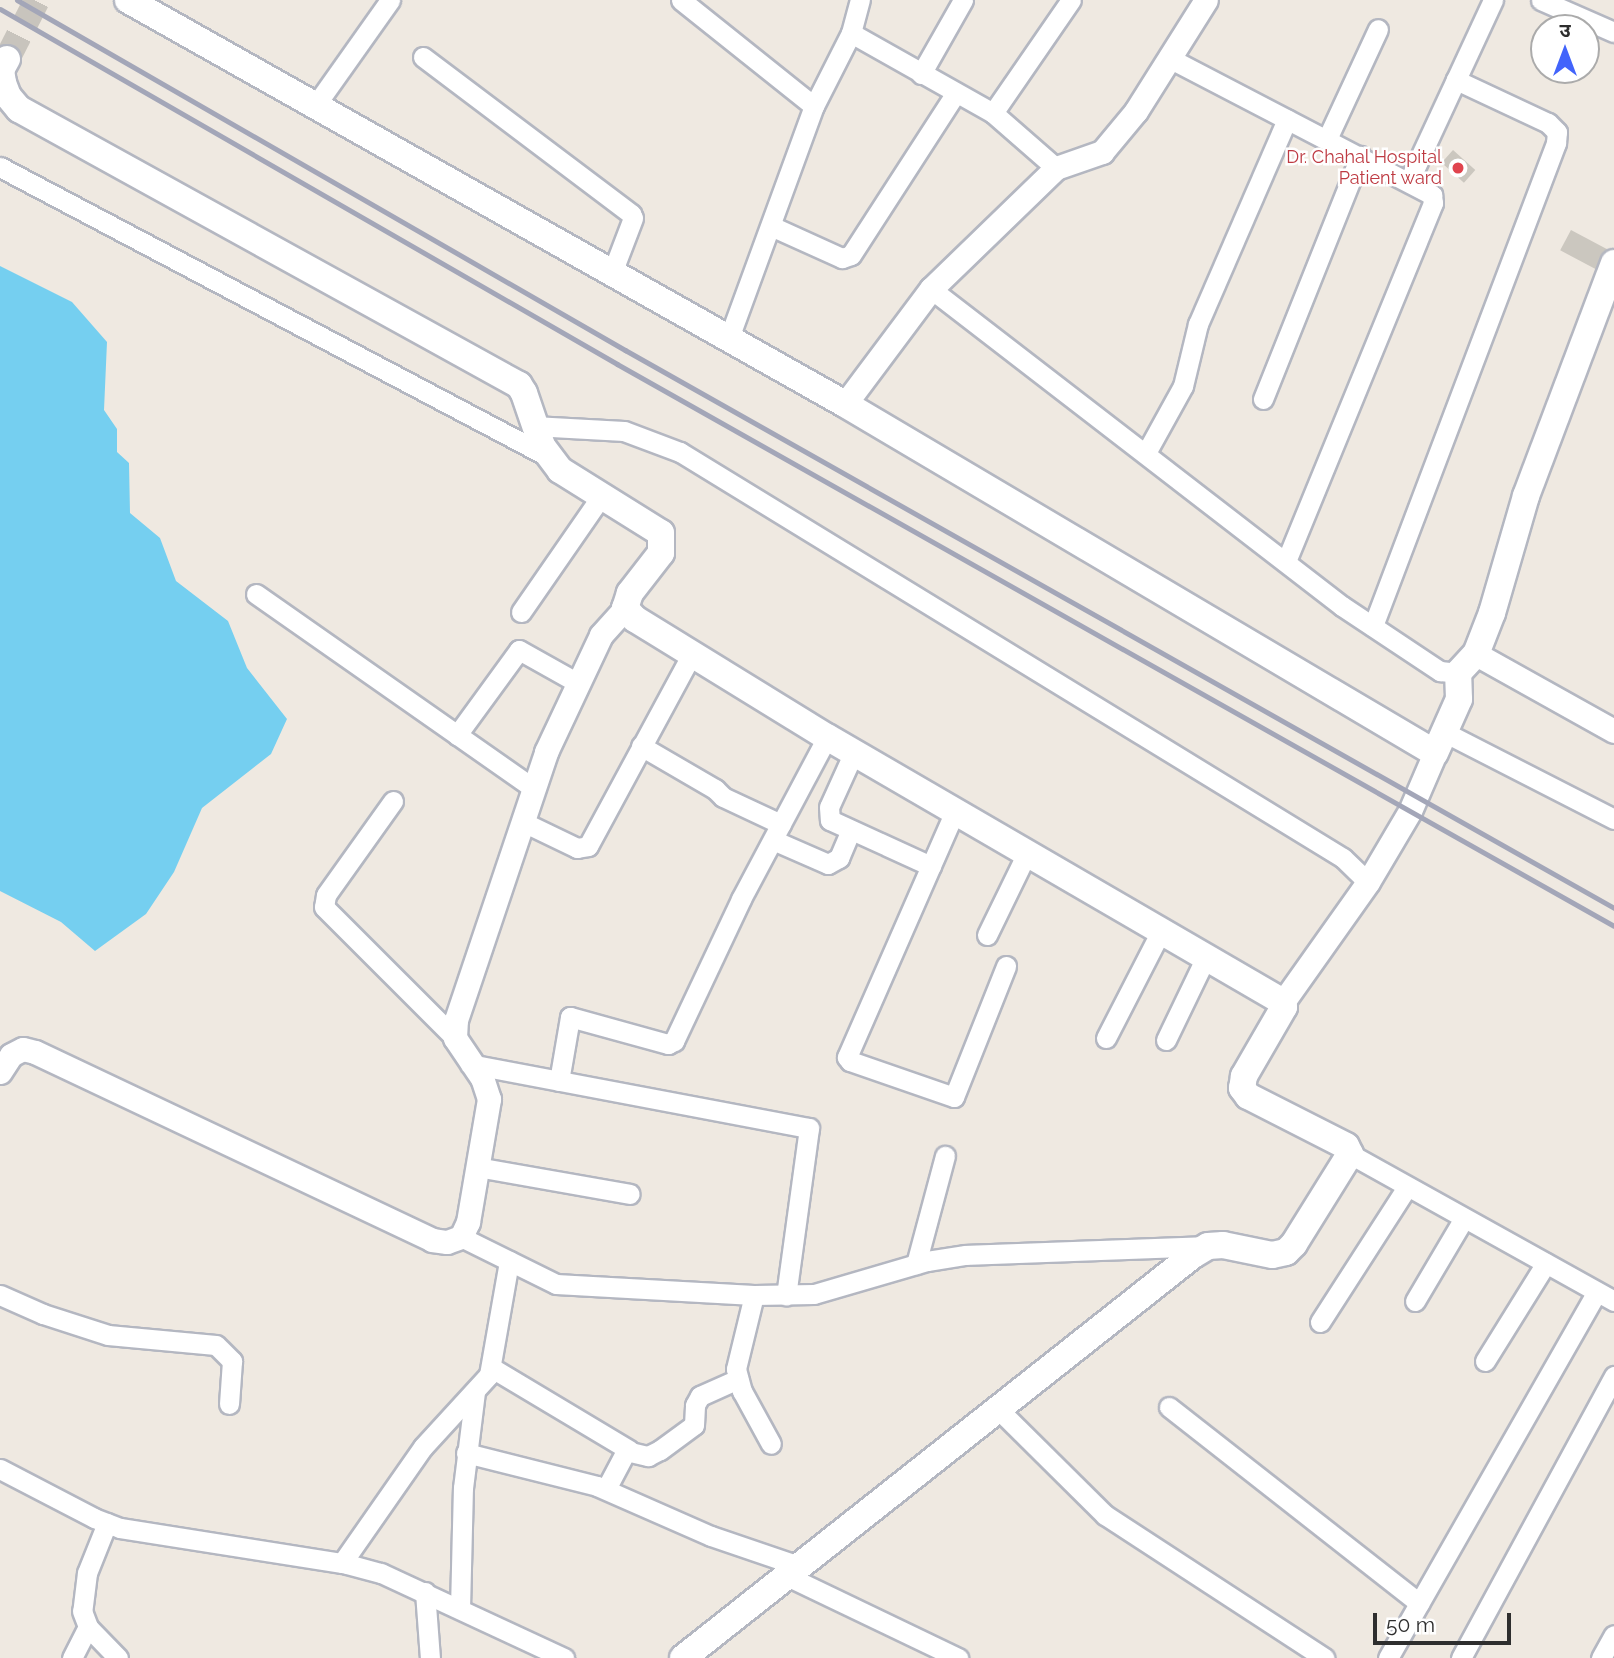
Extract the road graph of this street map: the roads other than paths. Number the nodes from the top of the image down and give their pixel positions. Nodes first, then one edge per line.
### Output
1 (128, 0) edge
2 (390, 0) edge
3 (681, 0) edge
4 (860, 0) edge
5 (963, 0) edge
6 (1071, 0) edge
7 (1206, 0) edge
8 (1493, 0) edge
9 (1541, 0) edge
10 (1378, 29) dead end
11 (1614, 32) edge
12 (852, 33) junction
13 (423, 57) dead end
14 (1169, 58) junction
15 (7, 59) dead end
16 (921, 74) junction
17 (1456, 79) junction
18 (956, 93) junction
19 (315, 106) junction
20 (814, 106) junction
21 (993, 113) junction
22 (1287, 119) junction
23 (1327, 139) junction
24 (1360, 156) junction
25 (0, 167) edge
26 (1056, 168) junction
27 (1409, 181) junction
28 (771, 226) junction
29 (1614, 263) edge
30 (612, 274) junction
31 (932, 289) junction
32 (729, 338) junction
33 (1263, 399) dead end
34 (845, 404) junction
35 (533, 426) junction
36 (1146, 453) junction
37 (549, 457) junction
38 (602, 495) junction
39 (1286, 562) junction
40 (256, 594) dead end
41 (625, 608) junction
42 (521, 612) dead end
43 (1373, 626) junction
44 (692, 654) junction
45 (1476, 654) junction
46 (1458, 673) junction
47 (578, 683) junction
48 (1614, 731) edge
49 (457, 735) junction
50 (827, 737) junction
51 (1439, 742) junction
52 (642, 746) junction
53 (854, 752) junction
54 (534, 789) junction
55 (393, 801) dead end
56 (955, 811) junction
57 (1614, 819) edge
58 (523, 822) junction
59 (851, 830) junction
60 (777, 832) junction
61 (1027, 853) junction
62 (931, 866) junction
63 (1368, 882) junction
64 (1161, 931) junction
65 (987, 935) dead end
66 (1206, 957) junction
67 (1006, 966) dead end
68 (1283, 1002) junction
69 (455, 1038) junction
70 (1106, 1038) dead end
71 (1167, 1040) dead end
72 (470, 1064) junction
73 (0, 1072) edge
74 (559, 1082) junction
75 (1350, 1154) junction
76 (945, 1156) dead end
77 (477, 1167) junction
78 (1407, 1186) junction
79 (629, 1195) dead end
80 (1464, 1218) junction
81 (461, 1237) junction
82 (1208, 1246) junction
83 (509, 1261) junction
84 (1546, 1263) junction
85 (916, 1264) junction
86 (0, 1295) edge
87 (754, 1295) junction
88 (786, 1295) junction
89 (1606, 1296) edge
90 (1415, 1301) dead end
91 (1320, 1322) dead end
92 (1485, 1361) dead end
93 (492, 1368) junction
94 (1614, 1376) edge
95 (738, 1379) junction
96 (475, 1391) junction
97 (229, 1404) dead end
98 (1169, 1407) dead end
99 (998, 1409) junction
100 (771, 1444) dead end
101 (629, 1450) junction
102 (466, 1453) junction
103 (0, 1469) edge
104 (606, 1489) junction
105 (107, 1523) junction
106 (342, 1563) junction
107 (793, 1571) junction
108 (425, 1592) junction
109 (1419, 1603) junction
110 (460, 1609) junction
111 (88, 1627) junction
112 (1614, 1635) edge
113 (922, 1651) edge
114 (72, 1658) edge
115 (118, 1658) edge
116 (430, 1658) edge
117 (564, 1658) edge
118 (683, 1658) edge
119 (958, 1658) edge
120 (1324, 1658) edge
121 (1388, 1658) edge
122 (1461, 1658) edge
123 (1601, 1658) edge

1 - 19 main road
2 - 19 street
3 - 20 street
4 - 12 street
5 - 16 street
6 - 21 street
7 - 14 street
8 - 17 street
9 - 11 street
10 - 23 street
12 - 16 street
12 - 20 street
13 - 30 street
14 - 22 street
14 - 26 street
15 - 35 main road
16 - 18 street
17 - 27 street
17 - 43 street
18 - 21 street
18 - 28 street
19 - 30 main road
20 - 28 street
21 - 26 street
22 - 23 street
22 - 36 street
23 - 24 street
24 - 27 street
24 - 33 street
25 - 37 street
26 - 31 street
27 - 39 street
28 - 32 street
29 - 45 main road
30 - 32 main road
31 - 34 street
31 - 36 street
32 - 34 main road
34 - 51 main road
35 - 37 main road
35 - 63 street
36 - 39 street
37 - 38 main road
38 - 41 main road
38 - 42 street
39 - 43 street
40 - 49 street
41 - 44 main road
41 - 47 street
43 - 46 street
44 - 50 main road
44 - 52 street
45 - 46 main road
45 - 48 street
46 - 51 main road
47 - 49 street
47 - 54 street
49 - 54 street
50 - 53 main road
50 - 60 street
51 - 57 street
51 - 63 street
52 - 58 street
52 - 60 street
53 - 56 main road
53 - 59 street
54 - 58 street
55 - 69 street
56 - 61 main road
56 - 62 street
58 - 69 street
59 - 60 street
59 - 62 street
60 - 74 street
61 - 64 main road
61 - 65 street
62 - 67 street
63 - 68 street
64 - 66 main road
64 - 70 street
66 - 68 main road
66 - 71 street
68 - 75 main road
69 - 72 street
72 - 74 street
72 - 77 street
73 - 81 street
74 - 88 street
75 - 78 street
75 - 82 main road
76 - 85 street
77 - 79 street
77 - 81 street
78 - 80 street
78 - 91 street
80 - 84 street
80 - 90 street
81 - 83 street
82 - 85 street
82 - 99 main road
83 - 87 street
83 - 93 street
84 - 89 street
84 - 92 street
85 - 88 street
86 - 97 street
87 - 88 street
87 - 95 street
89 - 109 street
93 - 96 street
93 - 101 street
94 - 122 street
95 - 100 street
95 - 101 street
96 - 102 street
96 - 106 street
98 - 109 street
99 - 107 main road
99 - 120 street
101 - 104 street
102 - 104 street
102 - 110 street
103 - 105 street
104 - 107 street
105 - 106 street
105 - 111 street
106 - 108 street
107 - 113 street
107 - 118 main road
108 - 110 street
108 - 116 street
109 - 121 street
110 - 117 street
111 - 114 street
111 - 115 street
112 - 123 street
113 - 119 street

